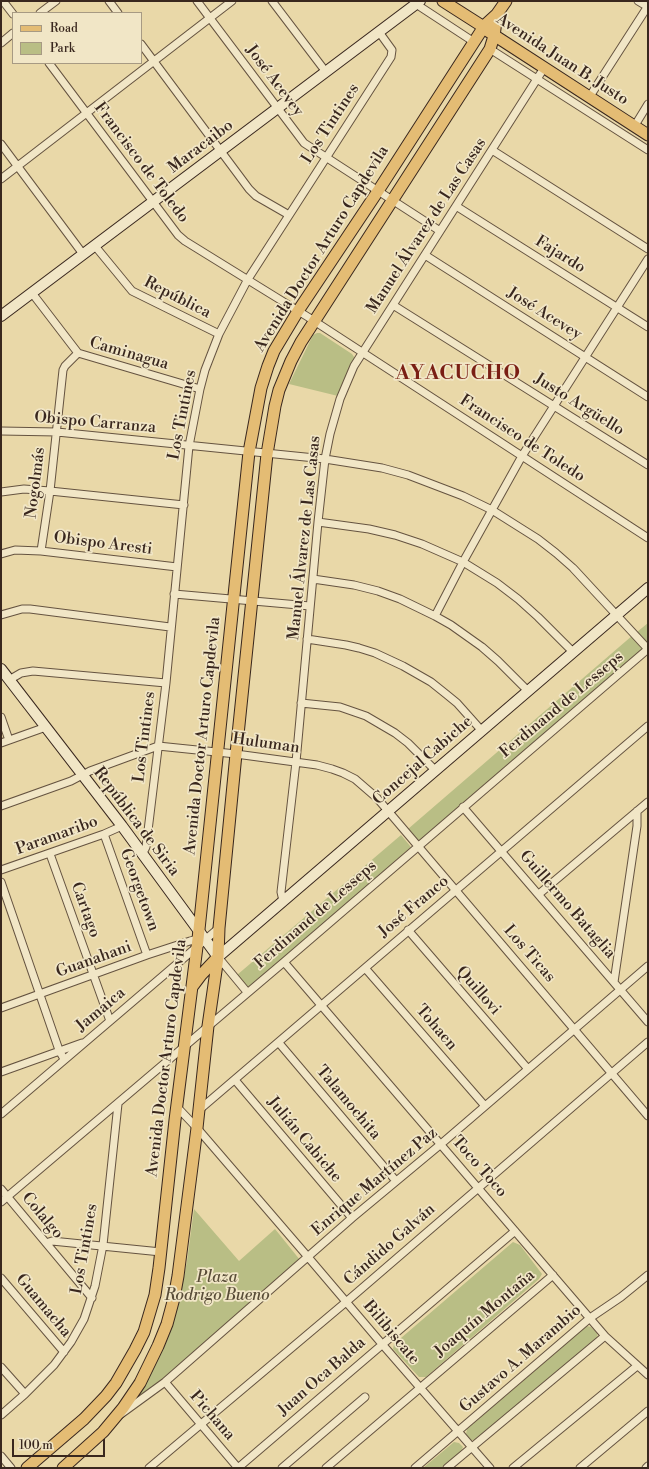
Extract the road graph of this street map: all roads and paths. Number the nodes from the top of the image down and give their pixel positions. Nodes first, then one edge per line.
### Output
1 (3, 1) edge
2 (56, 1) edge
3 (109, 1) edge
4 (197, 1) edge
5 (232, 1) edge
6 (272, 1) edge
7 (443, 1) edge
8 (506, 1) edge
9 (638, 1) edge
10 (418, 3) edge
11 (648, 7) edge
12 (41, 12) edge
13 (117, 12) edge
14 (12, 13) edge
15 (497, 14) junction
16 (210, 18) junction
17 (482, 26) junction
18 (379, 32) junction
19 (494, 33) junction
20 (12, 34) edge
21 (474, 42) junction
22 (1, 43) edge
23 (142, 45) edge
24 (490, 49) junction
25 (154, 61) junction
26 (51, 64) edge
27 (544, 68) junction
28 (326, 72) junction
29 (537, 79) junction
30 (592, 93) junction
31 (648, 104) edge
32 (278, 108) junction
33 (86, 113) junction
34 (636, 122) junction
35 (648, 129) edge
36 (648, 135) edge
37 (1, 144) edge
38 (492, 150) junction
39 (648, 150) edge
40 (221, 151) junction
41 (326, 158) junction
42 (17, 167) junction
43 (1, 179) edge
44 (378, 191) junction
45 (392, 200) junction
46 (153, 202) junction
47 (456, 206) junction
48 (289, 215) junction
49 (440, 231) junction
50 (94, 246) junction
51 (648, 249) edge
52 (83, 254) junction
53 (425, 256) junction
54 (648, 258) edge
55 (248, 279) junction
56 (32, 293) junction
57 (393, 305) junction
58 (617, 307) junction
59 (298, 311) junction
60 (1, 316) edge
61 (314, 321) junction
62 (648, 327) edge
63 (219, 334) junction
64 (78, 353) junction
65 (363, 353) junction
66 (585, 357) junction
67 (200, 389) junction
68 (648, 397) edge
69 (554, 406) junction
70 (1, 431) edge
71 (57, 432) junction
72 (189, 446) junction
73 (249, 452) junction
74 (267, 454) junction
75 (522, 456) junction
76 (325, 459) junction
77 (648, 465) edge
78 (50, 491) junction
79 (1, 492) edge
80 (184, 505) junction
81 (492, 510) junction
82 (318, 522) junction
83 (648, 538) edge
84 (41, 551) junction
85 (1, 554) edge
86 (463, 562) junction
87 (177, 567) junction
88 (313, 579) junction
89 (648, 588) edge
90 (174, 594) junction
91 (234, 600) junction
92 (252, 601) junction
93 (310, 606) junction
94 (617, 614) junction
95 (1, 615) edge
96 (435, 616) junction
97 (170, 627) junction
98 (307, 639) junction
99 (648, 649) edge
100 (573, 652) junction
101 (1, 669) edge
102 (10, 680) junction
103 (166, 683) junction
104 (528, 691) junction
105 (301, 702) junction
106 (1, 717) edge
107 (46, 726) junction
108 (648, 726) edge
109 (482, 730) junction
110 (9, 740) junction
111 (1, 743) edge
112 (158, 746) junction
113 (218, 752) junction
114 (236, 754) junction
115 (296, 762) junction
116 (435, 770) junction
117 (83, 775) junction
118 (648, 802) edge
119 (1, 806) edge
120 (464, 807) junction
121 (388, 811) junction
122 (637, 811) junction
123 (122, 826) junction
124 (104, 834) junction
125 (417, 847) junction
126 (502, 851) junction
127 (50, 854) junction
128 (142, 855) junction
129 (1, 870) edge
130 (1, 882) edge
131 (456, 890) junction
132 (539, 894) junction
133 (283, 901) junction
134 (219, 928) junction
135 (408, 930) junction
136 (199, 939) junction
137 (148, 955) junction
138 (218, 957) junction
139 (284, 962) junction
140 (648, 966) edge
141 (365, 968) junction
142 (93, 976) junction
143 (614, 982) junction
144 (191, 989) junction
145 (621, 989) junction
146 (247, 992) junction
147 (40, 995) junction
148 (322, 1006) junction
149 (1, 1008) edge
150 (110, 1021) junction
151 (648, 1022) edge
152 (208, 1026) junction
153 (575, 1029) junction
154 (87, 1041) junction
155 (648, 1042) edge
156 (279, 1043) junction
157 (184, 1046) junction
158 (59, 1050) junction
159 (64, 1059) junction
160 (528, 1069) junction
161 (1, 1072) edge
162 (612, 1073) junction
163 (235, 1080) junction
164 (118, 1104) junction
165 (485, 1106) junction
166 (176, 1107) junction
167 (199, 1110) junction
168 (1, 1114) edge
169 (648, 1116) edge
170 (197, 1128) junction
171 (441, 1144) junction
172 (396, 1181) junction
173 (478, 1188) junction
174 (1, 1189) edge
175 (8, 1197) junction
176 (1, 1202) edge
177 (352, 1218) junction
178 (515, 1231) junction
179 (46, 1244) junction
180 (103, 1245) junction
181 (161, 1252) junction
182 (308, 1257) junction
183 (553, 1275) junction
184 (648, 1275) edge
185 (1, 1278) edge
186 (92, 1298) junction
187 (346, 1302) junction
188 (590, 1318) junction
189 (605, 1336) junction
190 (382, 1344) junction
191 (64, 1352) junction
192 (637, 1366) junction
193 (1, 1367) edge
194 (648, 1375) edge
195 (165, 1382) junction
196 (420, 1388) junction
197 (25, 1394) junction
198 (365, 1397) dead end
199 (648, 1411) edge
200 (1, 1415) edge
201 (117, 1415) junction
202 (200, 1424) junction
203 (458, 1431) junction
204 (472, 1447) junction
205 (1, 1456) edge
206 (11, 1468) edge
207 (28, 1468) edge
208 (62, 1468) edge
209 (149, 1468) edge
210 (238, 1468) edge
211 (282, 1468) edge
212 (326, 1468) edge
213 (415, 1468) edge
214 (447, 1468) edge
215 (490, 1468) edge
216 (513, 1468) edge
217 (580, 1468) edge

1 - 14 street
2 - 12 street
3 - 13 street
4 - 16 street, José Acevey
5 - 16 street
6 - 28 street
7 - 17 main road, Avenida Juan B. Justo
8 - 15 main road, Avenida Doctor Arturo Capdevila
9 - 11 street
10 - 18 main road, Maracaibo
10 - 21 street
11 - 30 street
15 - 17 main road, Avenida Doctor Arturo Capdevila
15 - 19 main road, Avenida Doctor Arturo Capdevila
16 - 25 street
16 - 32 street, José Acevey
17 - 19 main road, Avenida Juan B. Justo
17 - 21 main road, Avenida Doctor Arturo Capdevila
18 - 28 main road, Maracaibo
18 - 41 street, Los Tintines
19 - 24 main road, Avenida Doctor Arturo Capdevila
19 - 27 main road, Avenida Juan B. Justo
19 - 30 main road, Avenida Juan B. Justo
20 - 22 street
21 - 44 main road, Avenida Doctor Arturo Capdevila
23 - 25 street
24 - 29 street, Avenida Juan B. Justo
24 - 45 main road, Avenida Doctor Arturo Capdevila
25 - 33 street
25 - 40 street
26 - 33 street, Francisco de Toledo
27 - 29 street, Manuel Álvarez de Las Casas
27 - 36 main road, Avenida Juan B. Justo
28 - 32 main road, Maracaibo
29 - 38 street, Manuel Álvarez de Las Casas
29 - 39 street, Avenida Juan B. Justo
30 - 34 main road, Avenida Juan B. Justo
31 - 34 street
32 - 40 main road, Maracaibo
32 - 41 street, José Acevey
33 - 42 street
33 - 46 street, Francisco de Toledo
34 - 35 main road, Avenida Juan B. Justo
37 - 42 street
38 - 47 street, Manuel Álvarez de Las Casas
38 - 51 street
40 - 46 main road, Maracaibo
40 - 48 street
41 - 44 street, José Acevey
41 - 48 street, Los Tintines
42 - 43 street
42 - 52 street
44 - 45 street, José Acevey
44 - 59 main road, Avenida Doctor Arturo Capdevila
45 - 49 street, José Acevey
45 - 61 main road, Avenida Doctor Arturo Capdevila
46 - 50 main road, Maracaibo
46 - 55 street, Francisco de Toledo
47 - 49 street, Manuel Álvarez de Las Casas
47 - 58 street, Fajardo
48 - 55 street, Los Tintines
49 - 53 street, Manuel Álvarez de Las Casas
50 - 52 main road, Maracaibo
50 - 63 street, República
52 - 56 main road, Maracaibo
53 - 57 street, Manuel Álvarez de Las Casas
53 - 66 street, José Acevey
54 - 58 street
55 - 59 street, Francisco de Toledo
55 - 63 street, Los Tintines
56 - 60 main road, Maracaibo
56 - 64 street, Caminagua
57 - 65 street, Manuel Álvarez de Las Casas
57 - 69 street, Justo Argüello
58 - 62 street, Fajardo
58 - 66 street
59 - 61 street, Francisco de Toledo
59 - 73 main road, Avenida Doctor Arturo Capdevila
61 - 65 street, Francisco de Toledo
61 - 74 main road, Avenida Doctor Arturo Capdevila
63 - 67 street, Los Tintines
64 - 67 street, Caminagua
64 - 71 street, Nogolmás
65 - 75 street, Francisco de Toledo
65 - 76 street, Manuel Álvarez de Las Casas
66 - 68 street, José Acevey
66 - 69 street
67 - 72 street, Los Tintines
69 - 75 street
69 - 77 street, Justo Argüello
70 - 71 street, Obispo Carranza
71 - 72 street, Obispo Carranza
71 - 78 street, Nogolmás
72 - 73 street, Obispo Carranza
72 - 80 street, Los Tintines
73 - 74 street, Obispo Carranza
73 - 91 main road, Avenida Doctor Arturo Capdevila
74 - 76 street, Obispo Carranza
74 - 92 main road, Avenida Doctor Arturo Capdevila
75 - 81 street
75 - 83 street, Francisco de Toledo
76 - 81 street, Obispo Carranza
76 - 82 street, Manuel Álvarez de Las Casas
78 - 79 street
78 - 80 street
78 - 84 street, Nogolmás
80 - 87 street, Los Tintines
81 - 86 street
81 - 94 street, Obispo Carranza
82 - 86 street
82 - 88 street, Manuel Álvarez de Las Casas
84 - 85 street, Obispo Aresti
84 - 87 street, Obispo Aresti
86 - 96 street
86 - 100 street
87 - 90 street, Los Tintines
88 - 93 street, Manuel Álvarez de Las Casas
88 - 96 street
89 - 94 main road, Concejal Cabiche
90 - 91 street
90 - 97 street, Los Tintines
91 - 92 street
91 - 113 main road, Avenida Doctor Arturo Capdevila
92 - 93 street
92 - 114 main road, Avenida Doctor Arturo Capdevila
93 - 98 street, Manuel Álvarez de Las Casas
94 - 99 street, Obispo Carranza
94 - 100 main road, Concejal Cabiche
95 - 97 street
96 - 104 street
97 - 103 street, Los Tintines
98 - 105 street, Manuel Álvarez de Las Casas
98 - 109 street
99 - 120 street, Ferdinand de Lesseps
100 - 104 main road, Concejal Cabiche
101 - 102 main road, República de Siria
102 - 103 street
102 - 107 main road, República de Siria
103 - 112 street, Los Tintines
104 - 109 main road, Concejal Cabiche
105 - 115 street, Manuel Álvarez de Las Casas
105 - 116 street
106 - 110 street
107 - 110 street
107 - 117 main road, República de Siria
108 - 126 street, José Franco
109 - 116 main road, Concejal Cabiche
110 - 111 street
112 - 113 street, Huluman
112 - 117 street, Huluman
112 - 128 street, Los Tintines
113 - 114 street, Huluman
113 - 136 main road, Avenida Doctor Arturo Capdevila
114 - 115 street, Huluman
114 - 134 main road, Avenida Doctor Arturo Capdevila
115 - 121 street, Huluman
115 - 133 street, Manuel Álvarez de Las Casas
116 - 121 main road, Concejal Cabiche
117 - 119 street, Huluman
117 - 123 main road, República de Siria
118 - 122 street
120 - 125 street, Ferdinand de Lesseps
120 - 126 street, Guillermo Bataglia
121 - 125 street, Los Ticas
121 - 133 main road, Concejal Cabiche
122 - 132 street
122 - 143 street
123 - 124 street, Paramaribo
123 - 128 main road, República de Siria
124 - 127 street, Paramaribo
124 - 137 street, Georgetown
125 - 131 street, Los Ticas
125 - 139 street, Ferdinand de Lesseps
126 - 131 street, José Franco
126 - 132 street, Guillermo Bataglia
127 - 129 street, Paramaribo
127 - 142 street, Cartago
128 - 136 main road, República de Siria
130 - 147 street
131 - 135 street, José Franco
131 - 153 street, Los Ticas
132 - 143 street, Guillermo Bataglia
133 - 138 main road, Concejal Cabiche
134 - 136 street, Jamaica
134 - 138 main road, Avenida Doctor Arturo Capdevila
135 - 141 street, José Franco
135 - 160 street, Quillovi
136 - 137 street, Guanahani
136 - 138 main road, República de Siria
136 - 144 main road, Avenida Doctor Arturo Capdevila
136 - 150 street, Jamaica
137 - 142 street, Guanahani
138 - 144 main road
138 - 146 street, República de Siria
138 - 152 main road, Avenida Doctor Arturo Capdevila
139 - 146 street, Ferdinand de Lesseps
139 - 148 street, Toco Toco
140 - 145 street, Enrique Martínez Paz
141 - 148 street, José Franco
141 - 165 street, Tohaen
142 - 147 street, Guanahani
142 - 150 street, Cartago
143 - 145 street, Guillermo Bataglia
144 - 157 main road, Avenida Doctor Arturo Capdevila
145 - 151 street, Guillermo Bataglia
145 - 153 street, Enrique Martínez Paz
146 - 152 street, Ferdinand de Lesseps
147 - 149 street, Guanahani
147 - 158 street
148 - 156 street, José Franco
148 - 171 street, Toco Toco
150 - 154 street, Jamaica
152 - 157 street, Ferdinand de Lesseps
152 - 167 main road, Avenida Doctor Arturo Capdevila
153 - 160 street, Enrique Martínez Paz
153 - 162 street, Los Ticas
154 - 158 street
154 - 159 street, Jamaica
155 - 162 street, Cándido Galván
156 - 163 street, José Franco
156 - 172 street, Talamochita
157 - 164 street, Ferdinand de Lesseps
157 - 166 main road, Avenida Doctor Arturo Capdevila
158 - 159 street
158 - 161 street
159 - 168 street, Jamaica
160 - 165 street, Enrique Martínez Paz
162 - 169 street, Los Ticas
162 - 173 street, Cándido Galván
163 - 167 street, José Franco
163 - 177 street, Julián Cabiche
164 - 175 street, Ferdinand de Lesseps
164 - 180 street, Los Tintines
165 - 171 street, Enrique Martínez Paz
166 - 170 street, Bilibiscate
166 - 181 main road, Avenida Doctor Arturo Capdevila
167 - 170 main road, Avenida Doctor Arturo Capdevila
170 - 182 street, Bilibiscate
170 - 201 main road, Avenida Doctor Arturo Capdevila
171 - 172 street, Enrique Martínez Paz
171 - 173 street, Toco Toco
172 - 177 street, Enrique Martínez Paz
173 - 178 street, Toco Toco
173 - 187 street, Cándido Galván
174 - 175 street, Colalgo
175 - 176 street, Ferdinand de Lesseps
175 - 179 street, Colalgo
177 - 182 street, Enrique Martínez Paz
178 - 183 street, Toco Toco
178 - 190 street, Juan Oca Balda
179 - 180 street
179 - 186 street, Colalgo
180 - 181 street
180 - 186 street, Los Tintines
181 - 207 main road, Avenida Doctor Arturo Capdevila
182 - 187 street, Bilibiscate
182 - 195 street, Enrique Martínez Paz
183 - 188 street, Toco Toco
183 - 196 street, Joaquín Montaña
184 - 188 street, Gustavo A. Marambio
185 - 191 street, Guamacha
186 - 191 street, Los Tintines
187 - 190 street, Bilibiscate
187 - 202 street, Cándido Galván
188 - 189 street, Toco Toco
188 - 203 street, Gustavo A. Marambio
189 - 192 street, Toco Toco
189 - 204 street
190 - 196 street, Bilibiscate
190 - 210 street, Juan Oca Balda
191 - 197 street, Los Tintines
192 - 194 street, Toco Toco
192 - 216 street
193 - 197 street
195 - 201 street, Enrique Martínez Paz
195 - 202 street, Pichana
196 - 203 street, Bilibiscate
196 - 212 street, Joaquín Montaña
197 - 200 street, Los Tintines
198 - 211 street
199 - 217 street
201 - 208 main road, Avenida Doctor Arturo Capdevila
202 - 209 street, Cándido Galván
202 - 210 street, Pichana
203 - 204 street, Bilibiscate
203 - 213 street, Gustavo A. Marambio
204 - 214 street
204 - 215 street, Bilibiscate
205 - 206 street

